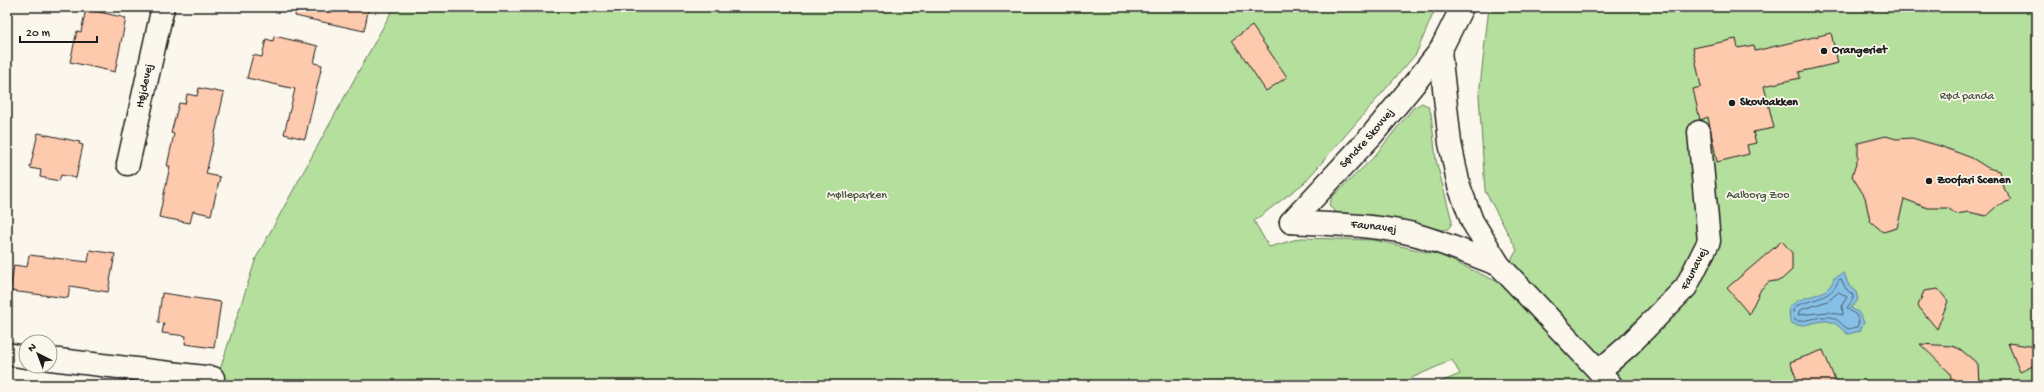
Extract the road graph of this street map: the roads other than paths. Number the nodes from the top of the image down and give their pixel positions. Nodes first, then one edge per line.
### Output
1 (163, 7) edge
2 (1462, 7) edge
3 (1440, 51) junction
4 (1699, 132) dead end
5 (128, 164) dead end
6 (1291, 222) joint
7 (1499, 265) junction
8 (7, 354) edge
9 (18, 356) edge
10 (58, 360) edge
11 (213, 378) dead end
12 (1605, 378) edge

1 - 5 street, Højdevej
2 - 3 street
3 - 6 street, Søndre Skovvej
3 - 7 street, Faunavej
4 - 12 street, Faunavej
6 - 7 street, Faunavej
7 - 12 street, Faunavej
8 - 9 street
10 - 11 street

